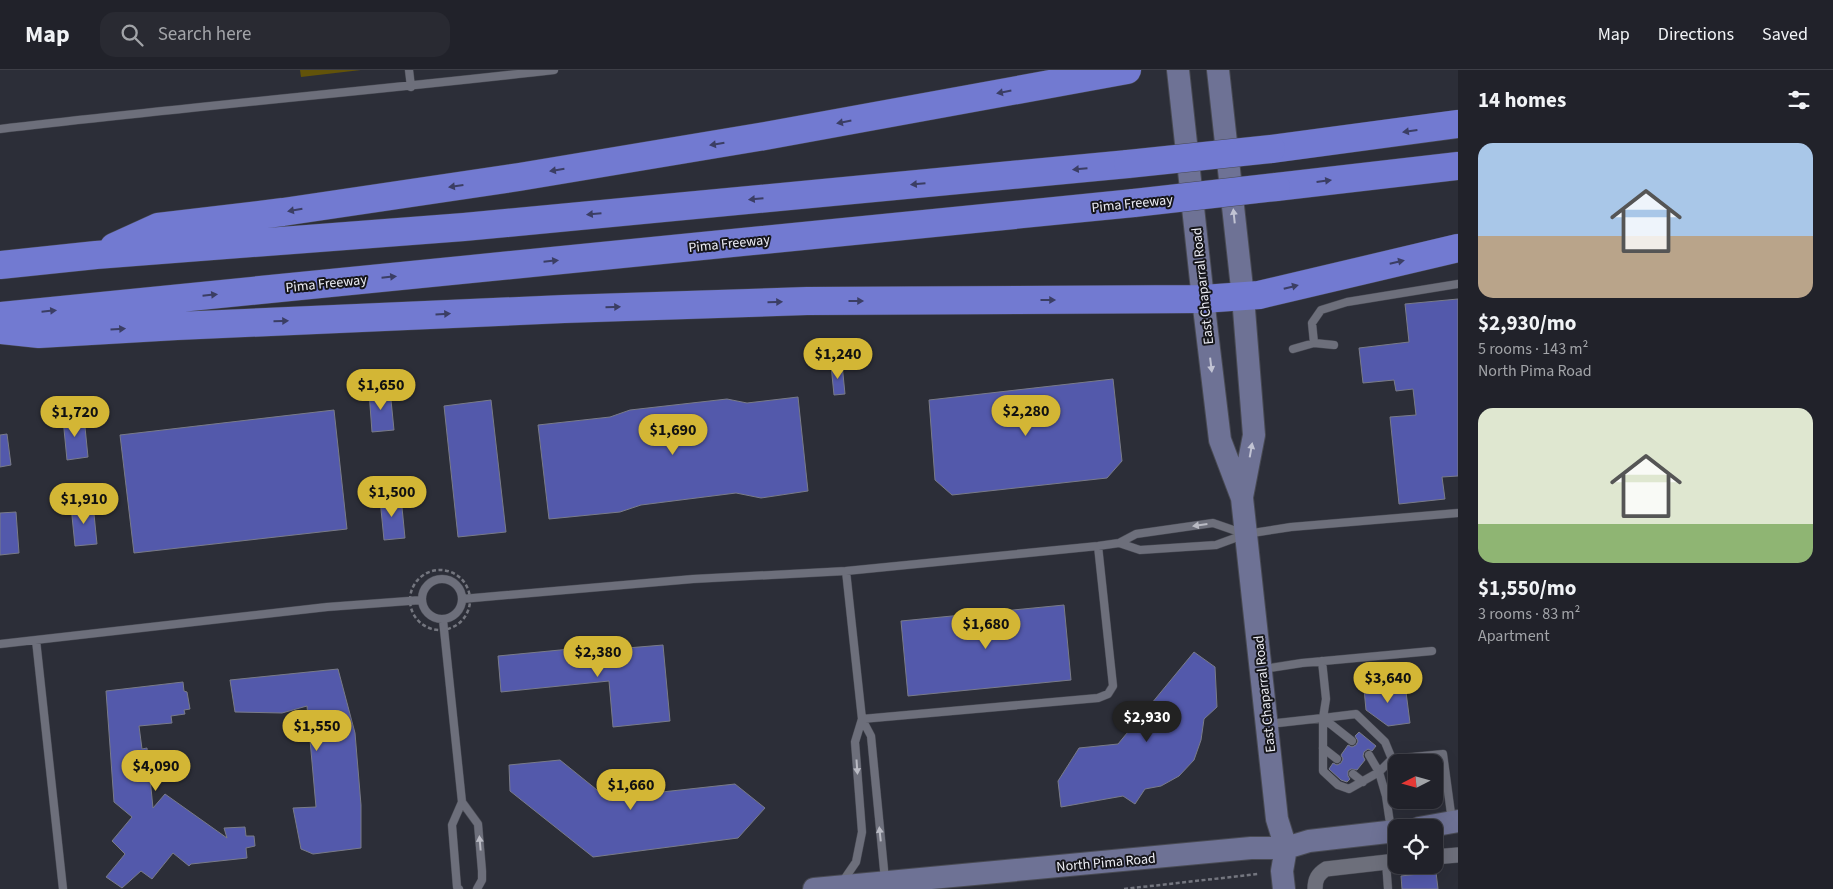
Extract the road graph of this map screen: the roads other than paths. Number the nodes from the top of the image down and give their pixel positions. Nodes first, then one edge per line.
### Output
1 (409, 70) edge
2 (554, 70) edge
3 (1127, 70) edge
4 (1178, 70) edge
5 (1218, 70) edge
6 (411, 87) junction
7 (1458, 124) edge
8 (0, 129) edge
9 (1458, 166) edge
10 (1458, 248) edge
11 (96, 255) junction
12 (0, 265) edge
13 (1458, 284) edge
14 (1243, 297) junction
15 (1203, 299) junction
16 (0, 316) edge
17 (0, 330) edge
18 (1314, 343) junction
19 (1334, 345) dead end
20 (1293, 349) dead end
21 (1242, 498) junction
22 (1458, 513) edge
23 (1246, 534) junction
24 (1119, 543) junction
25 (1098, 546) junction
26 (846, 571) junction
27 (466, 599) junction
28 (422, 600) junction
29 (443, 620) junction
30 (36, 640) junction
31 (0, 644) edge
32 (1432, 651) dead end
33 (1322, 661) junction
34 (1261, 670) junction
35 (1323, 718) junction
36 (862, 719) junction
37 (1267, 724) junction
38 (1352, 741) dead end
39 (1323, 748) junction
40 (1390, 754) edge
41 (1443, 754) edge
42 (1369, 755) dead end
43 (1337, 759) dead end
44 (1388, 763) edge
45 (1379, 772) junction
46 (1353, 774) dead end
47 (1363, 782) junction
48 (462, 802) junction
49 (1391, 819) edge
50 (1455, 822) edge
51 (1388, 833) edge
52 (1286, 848) junction
53 (1458, 855) edge
54 (1443, 856) edge
55 (1388, 861) edge
56 (1390, 874) edge
57 (885, 882) junction
58 (839, 887) junction
59 (62, 889) edge
60 (459, 889) edge
61 (477, 889) edge
62 (814, 889) edge
63 (1284, 889) edge
64 (1315, 889) edge
65 (1388, 889) edge

1 - 6 lane
2 - 6 lane
3 -> 11 highway
4 - 15 main road, East Chaparral Road
14 -> 5 main road, East Chaparral Road
6 - 8 lane
7 -> 11 highway, bridge
16 -> 9 highway, Pima Freeway, bridge
14 -> 10 highway
11 - 12 highway
13 - 18 lane
14 - 15 highway
21 -> 14 main road, East Chaparral Road
17 -> 15 highway
15 -> 21 main road, East Chaparral Road
18 - 19 lane
18 - 20 lane
21 - 23 main road, East Chaparral Road
22 - 23 lane
23 - 24 lane
23 -> 24 lane
23 - 34 main road, East Chaparral Road
24 - 25 lane
25 - 26 lane
25 - 36 lane
26 - 27 lane
26 - 36 lane
27 - 28 lane
27 - 29 lane
28 - 29 lane
28 - 30 lane
29 - 48 lane
30 - 31 lane
30 - 59 lane
32 - 33 lane
33 - 34 lane
33 - 35 lane
34 - 37 main road, East Chaparral Road
35 - 37 lane
35 - 38 lane
35 - 39 lane
35 - 40 lane
57 -> 36 lane
36 -> 58 lane
37 - 52 main road, East Chaparral Road
39 - 43 lane
39 - 47 lane
41 - 50 lane
42 - 45 lane
44 - 45 lane
45 - 47 lane
45 - 49 lane
46 - 47 lane
48 - 60 lane
61 -> 48 lane
51 - 52 main road, North Pima Road
52 - 57 main road, North Pima Road
52 - 63 main road, East Chaparral Road
53 - 54 street
55 - 64 street
56 - 65 lane
57 - 58 main road, North Pima Road
58 - 62 main road, North Pima Road

